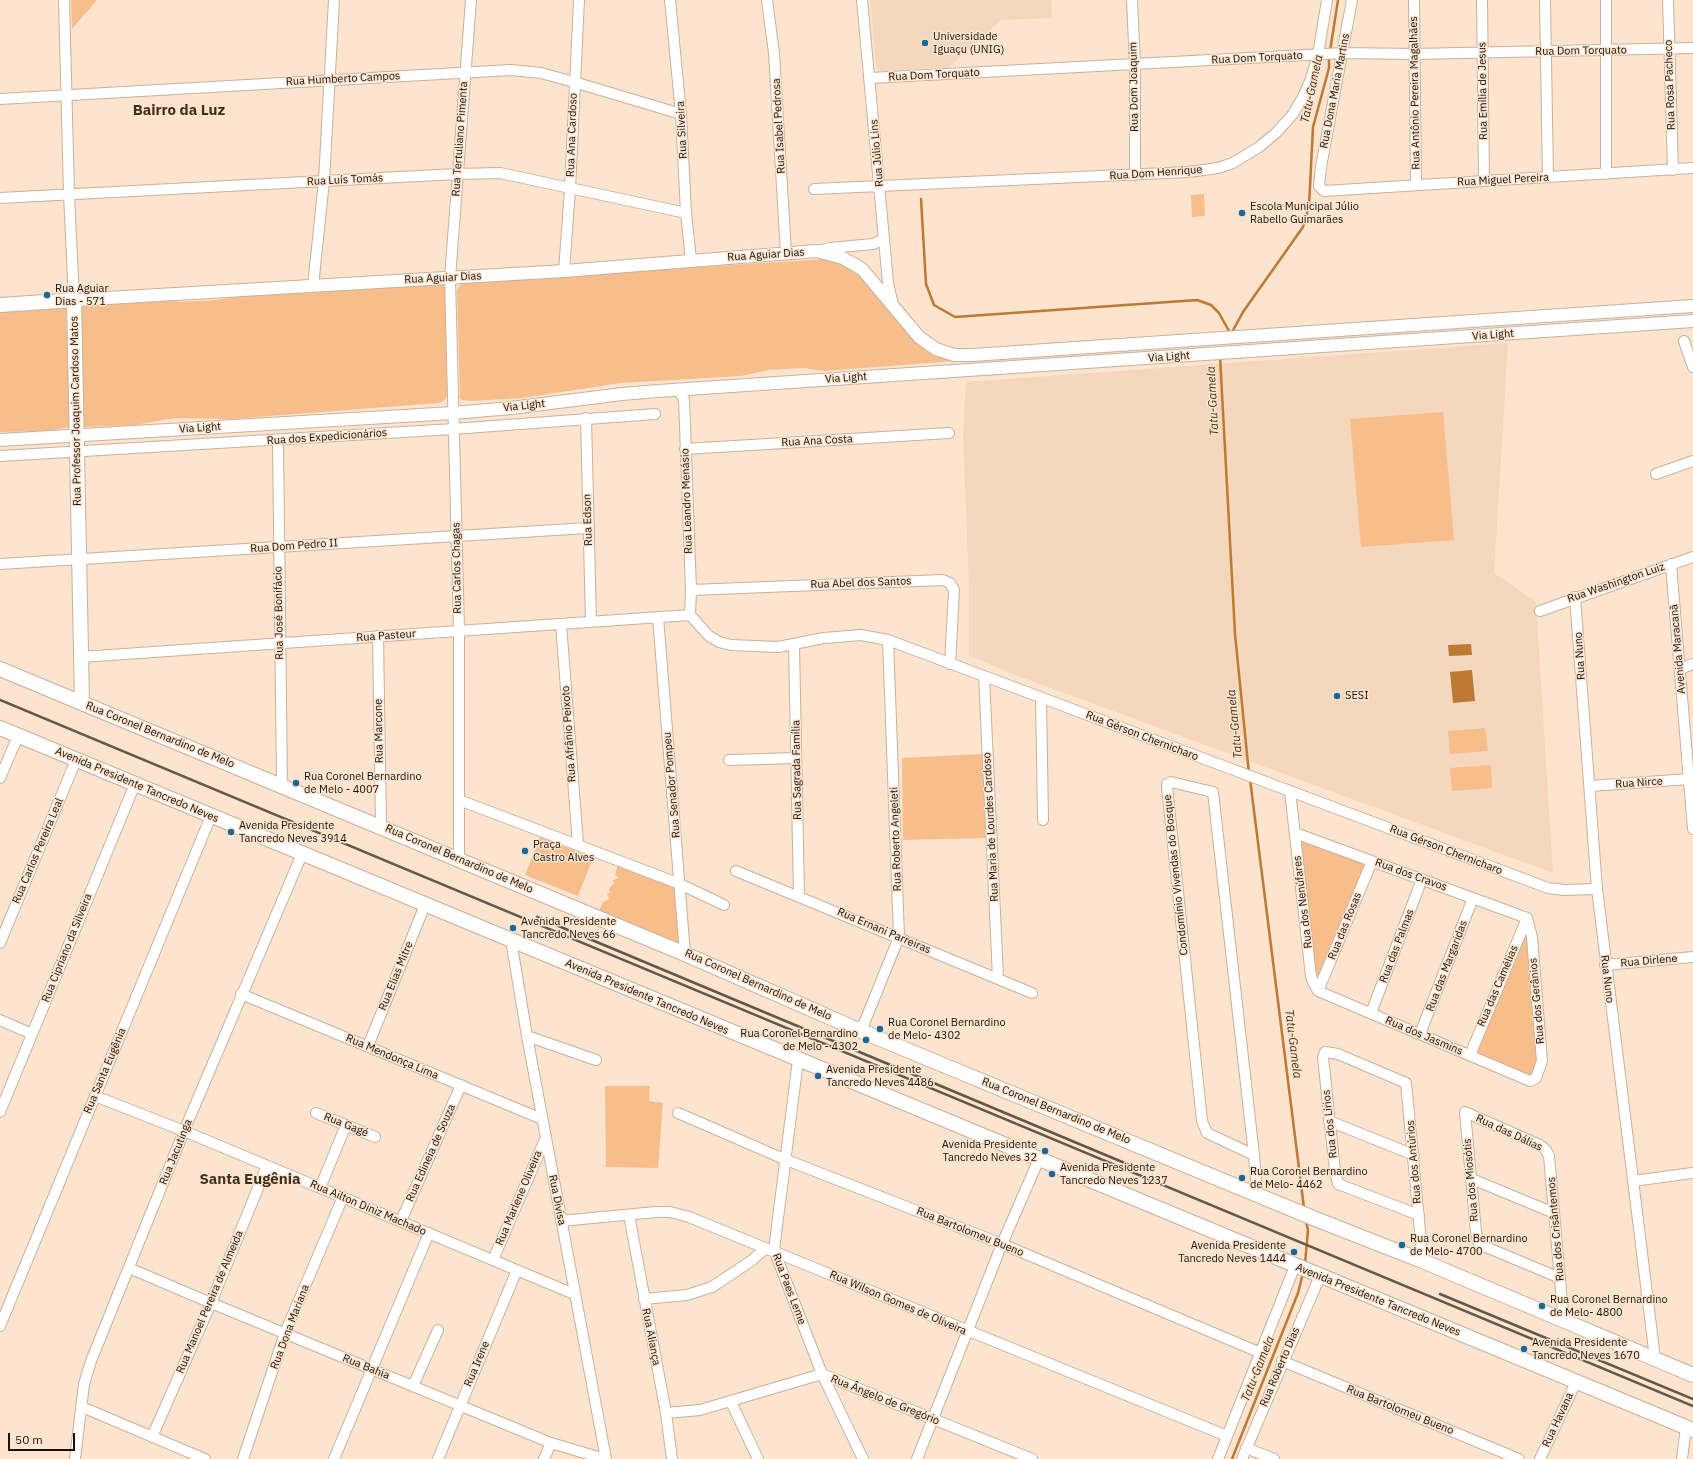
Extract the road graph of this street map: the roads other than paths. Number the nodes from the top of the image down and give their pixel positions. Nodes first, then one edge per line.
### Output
1 (64, 0) edge
2 (334, 0) edge
3 (471, 0) edge
4 (579, 0) edge
5 (670, 0) edge
6 (767, 0) edge
7 (862, 0) edge
8 (1132, 0) edge
9 (1327, 0) edge
10 (1352, 0) edge
11 (1414, 0) edge
12 (1482, 0) edge
13 (1545, 0) edge
14 (1606, 0) edge
15 (1668, 0) edge
16 (1693, 48) edge
17 (1669, 49) junction
18 (1606, 50) junction
19 (1546, 51) junction
20 (1482, 52) junction
21 (1339, 53) junction
22 (1414, 54) junction
23 (1321, 55) junction
24 (1135, 65) junction
25 (464, 72) junction
26 (870, 78) junction
27 (330, 79) junction
28 (574, 82) junction
29 (66, 95) junction
30 (0, 98) edge
31 (681, 114) junction
32 (1693, 168) edge
33 (1673, 170) junction
34 (457, 174) junction
35 (1606, 174) junction
36 (1135, 175) junction
37 (1548, 177) junction
38 (324, 181) junction
39 (1484, 181) junction
40 (1319, 182) joint
41 (1416, 185) junction
42 (880, 186) junction
43 (570, 189) junction
44 (814, 189) dead end
45 (69, 194) junction
46 (0, 198) edge
47 (686, 213) junction
48 (884, 239) junction
49 (816, 251) junction
50 (786, 253) junction
51 (691, 260) junction
52 (564, 271) junction
53 (450, 278) junction
54 (313, 286) junction
55 (74, 300) junction
56 (0, 305) edge
57 (893, 305) junction
58 (1693, 306) edge
59 (1693, 321) edge
60 (1684, 341) dead end
61 (1693, 367) edge
62 (677, 389) junction
63 (453, 413) junction
64 (655, 414) dead end
65 (586, 418) junction
66 (453, 429) junction
67 (949, 433) dead end
68 (76, 436) junction
69 (0, 440) edge
70 (278, 440) junction
71 (685, 449) junction
72 (77, 452) junction
73 (0, 456) edge
74 (1693, 461) edge
75 (1656, 474) dead end
76 (588, 528) junction
77 (457, 536) junction
78 (278, 547) junction
79 (1693, 557) edge
80 (79, 559) junction
81 (0, 564) edge
82 (1671, 564) junction
83 (691, 590) junction
84 (1575, 598) junction
85 (1540, 611) dead end
86 (690, 615) junction
87 (658, 617) junction
88 (591, 622) junction
89 (561, 624) junction
90 (459, 631) junction
91 (378, 636) junction
92 (888, 640) junction
93 (280, 643) junction
94 (794, 645) junction
95 (81, 657) junction
96 (950, 664) junction
97 (1693, 664) edge
98 (0, 669) edge
99 (1680, 669) junction
100 (984, 676) junction
101 (1041, 698) junction
102 (82, 703) junction
103 (0, 728) edge
104 (18, 736) junction
105 (796, 758) junction
106 (76, 760) junction
107 (729, 760) dead end
108 (1691, 763) edge
109 (0, 778) edge
110 (1689, 779) junction
111 (135, 784) junction
112 (282, 785) junction
113 (1590, 786) junction
114 (1290, 791) junction
115 (459, 800) junction
116 (211, 816) junction
117 (1044, 820) dead end
118 (381, 826) junction
119 (1693, 829) edge
120 (1295, 833) junction
121 (578, 844) junction
122 (302, 854) junction
123 (459, 859) junction
124 (1372, 861) junction
125 (736, 871) dead end
126 (1422, 879) junction
127 (680, 884) junction
128 (1597, 890) junction
129 (799, 895) junction
130 (1473, 898) junction
131 (425, 905) junction
132 (724, 905) dead end
133 (1527, 918) junction
134 (899, 937) junction
135 (511, 940) junction
136 (0, 943) edge
137 (685, 954) junction
138 (1693, 957) edge
139 (1605, 965) junction
140 (998, 978) junction
141 (1318, 991) junction
142 (1032, 993) dead end
143 (242, 994) junction
144 (1371, 1013) junction
145 (0, 1020) edge
146 (861, 1031) junction
147 (32, 1034) junction
148 (1420, 1034) junction
149 (527, 1036) junction
150 (368, 1046) junction
151 (1470, 1055) junction
152 (596, 1060) dead end
153 (798, 1060) junction
154 (1323, 1063) joint
155 (1530, 1081) joint
156 (460, 1085) junction
157 (94, 1096) junction
158 (0, 1112) edge
159 (1465, 1112) joint
160 (316, 1113) dead end
161 (678, 1113) dead end
162 (542, 1120) junction
163 (1329, 1121) junction
164 (346, 1125) junction
165 (184, 1131) junction
166 (375, 1137) dead end
167 (546, 1137) junction
168 (1254, 1155) junction
169 (1414, 1155) junction
170 (1549, 1156) joint
171 (784, 1159) junction
172 (1039, 1160) junction
173 (267, 1166) junction
174 (1693, 1173) edge
175 (1472, 1179) junction
176 (1633, 1181) junction
177 (320, 1188) junction
178 (1257, 1195) junction
179 (343, 1197) junction
180 (1554, 1213) junction
181 (629, 1215) junction
182 (1419, 1215) junction
183 (562, 1221) junction
184 (401, 1222) junction
185 (429, 1233) junction
186 (1002, 1244) junction
187 (770, 1249) junction
188 (493, 1260) junction
189 (1420, 1260) junction
190 (1297, 1267) junction
191 (129, 1268) junction
192 (517, 1270) junction
193 (1318, 1275) junction
194 (1560, 1278) junction
195 (574, 1294) junction
196 (644, 1299) junction
197 (211, 1304) junction
198 (1564, 1319) junction
199 (0, 1326) edge
200 (438, 1330) dead end
201 (967, 1331) junction
202 (285, 1333) junction
203 (1261, 1353) junction
204 (1655, 1358) junction
205 (1282, 1361) junction
206 (371, 1369) junction
207 (822, 1374) junction
208 (1693, 1375) edge
209 (1576, 1382) junction
210 (413, 1386) junction
211 (731, 1402) junction
212 (459, 1405) junction
213 (82, 1407) junction
214 (666, 1413) junction
215 (932, 1419) junction
216 (1690, 1429) edge
217 (1227, 1436) junction
218 (152, 1437) junction
219 (551, 1443) junction
220 (1246, 1448) junction
221 (75, 1459) edge
222 (205, 1459) edge
223 (243, 1459) edge
224 (334, 1459) edge
225 (438, 1459) edge
226 (544, 1459) edge
227 (606, 1459) edge
228 (672, 1459) edge
229 (758, 1459) edge
230 (863, 1459) edge
231 (917, 1459) edge
232 (1032, 1459) edge
233 (1218, 1459) edge
234 (1242, 1459) edge
235 (1274, 1459) edge
236 (1519, 1459) edge
237 (1540, 1459) edge
238 (1682, 1459) edge

1 - 29 street, Rua Professor Joaquim Cardoso Matos
2 - 27 street
3 - 25 street, Rua Tertuliano Pimenta
4 - 28 street, Rua Ana Cardoso
5 - 31 street, Rua Silveira
6 - 50 street, Rua Isabel Pedrosa
7 - 26 street, Rua Júlio Lins
8 - 24 street, Rua Dom Joaquim
9 - 23 street, Rua Dom Henrique
10 - 21 street, Rua Dona Maria Martins
11 - 22 street, Rua Antônio Pereira Magalhães
12 - 20 street, Rua Emília de Jesus
13 - 19 street
14 - 18 street
15 - 17 street, Rua Rosa Pacheco
16 - 17 street, Rua Dom Torquato
17 - 18 street, Rua Dom Torquato
17 - 33 street, Rua Rosa Pacheco
18 - 19 street, Rua Dom Torquato
18 - 35 street
19 - 20 street, Rua Dom Torquato
19 - 37 street
20 - 22 street, Rua Dom Torquato
20 - 39 street, Rua Emília de Jesus
21 - 22 street, Rua Dom Torquato
21 - 23 street, Rua Dom Torquato
21 - 40 street, Rua Dona Maria Martins
22 - 41 street, Rua Antônio Pereira Magalhães
23 - 24 street, Rua Dom Torquato
23 - 36 street, Rua Dom Henrique
24 - 26 street, Rua Dom Torquato
24 - 36 street, Rua Dom Joaquim
25 - 27 street, Rua Humberto Campos
25 - 28 street, Rua Humberto Campos
25 - 34 street, Rua Tertuliano Pimenta
26 - 42 street, Rua Júlio Lins
27 - 29 street, Rua Humberto Campos
27 - 38 street
28 - 31 street, Rua Humberto Campos
28 - 43 street, Rua Ana Cardoso
29 - 30 street, Rua Humberto Campos
29 - 45 street, Rua Professor Joaquim Cardoso Matos
31 - 47 street, Rua Silveira
32 - 33 street, Rua Miguel Pereira
33 - 35 street, Rua Miguel Pereira
34 - 38 street, Rua Luís Tomás
34 - 43 street, Rua Luís Tomás
34 - 53 street, Rua Tertuliano Pimenta
35 - 37 street, Rua Miguel Pereira
36 - 42 street, Rua Dom Henrique
37 - 39 street, Rua Miguel Pereira
38 - 45 street, Rua Luís Tomás
38 - 54 street
39 - 41 street, Rua Miguel Pereira
40 - 41 street, Rua Miguel Pereira
42 - 44 street, Rua Dom Henrique
42 - 48 street, Rua Júlio Lins
43 - 47 street, Rua Luís Tomás
43 - 52 street, Rua Ana Cardoso
45 - 46 street, Rua Luís Tomás
45 - 55 street, Rua Professor Joaquim Cardoso Matos
47 - 51 street, Rua Silveira
48 - 49 street, Rua Aguiar Dias
48 - 57 street, Rua Júlio Lins
49 - 50 street, Rua Aguiar Dias
49 - 57 street, Via Light
50 - 51 street, Rua Aguiar Dias
51 - 52 street, Rua Aguiar Dias
52 - 53 street, Rua Aguiar Dias
53 - 54 street, Rua Aguiar Dias
53 - 63 street, Rua Carlos Chagas
54 - 55 street, Rua Aguiar Dias
55 - 56 main road, Rua Aguiar Dias
55 - 68 main road, Rua Professor Joaquim Cardoso Matos
57 - 58 street, Via Light
59 - 62 street, Via Light
60 - 61 street
62 - 63 street, Via Light
62 - 71 street, Rua Leandro Menásio
63 - 66 street, Rua Carlos Chagas
63 - 68 street, Via Light
64 - 65 street, Rua dos Expedicionários
65 - 66 street, Rua dos Expedicionários
65 - 76 street, Rua Edson
66 - 70 street, Rua dos Expedicionários
66 - 77 street, Rua Carlos Chagas
67 - 71 street, Rua Ana Costa
68 - 69 street, Via Light
68 - 72 main road, Rua Professor Joaquim Cardoso Matos
70 - 72 street, Rua dos Expedicionários
70 - 78 street, Rua José Bonifácio
71 - 83 street, Rua Leandro Menásio
72 - 73 street, Rua dos Expedicionários
72 - 80 main road, Rua Professor Joaquim Cardoso Matos
74 - 75 street
76 - 77 street, Rua Dom Pedro II
76 - 88 street, Rua Edson
77 - 78 street, Rua Dom Pedro II
77 - 90 street, Rua Carlos Chagas
78 - 80 street, Rua Dom Pedro II
78 - 93 street, Rua José Bonifácio
79 - 82 street, Rua Washington Luiz
80 - 81 street, Rua Dom Pedro II
80 - 95 main road, Rua Professor Joaquim Cardoso Matos
82 - 84 street, Rua Washington Luiz
82 - 99 street, Avenida Maracanã
83 - 86 street, Rua Leandro Menásio
83 - 96 street, Rua Abel dos Santos
84 - 85 street, Rua Washington Luiz
84 - 113 street, Rua Nuno
86 - 87 street, Rua Pasteur
86 - 94 street, Rua Gérson Chernicharo
87 - 88 street, Rua Pasteur
87 - 127 street, Rua Senador Pompeu
88 - 89 street, Rua Pasteur
89 - 90 street, Rua Pasteur
89 - 121 street, Rua Afrânio Peixoto
90 - 91 street, Rua Pasteur
90 - 115 street, Rua Carlos Chagas
91 - 93 street, Rua Pasteur
91 - 118 street, Rua Marcone
92 - 94 street, Rua Gérson Chernicharo
92 - 96 street, Rua Gérson Chernicharo
92 - 134 street, Rua Roberto Angeleti
93 - 95 street, Rua Pasteur
93 - 112 street, Rua José Bonifácio
94 - 105 street, Rua Sagrada Família
95 - 102 main road, Rua Professor Joaquim Cardoso Matos
96 - 100 street, Rua Gérson Chernicharo
97 - 99 street
98 - 102 main road, Rua Coronel Bernardino de Melo
99 - 108 street, Avenida Maracanã
100 - 101 street, Rua Gérson Chernicharo
100 - 140 street, Rua Maria de Lourdes Cardoso
101 - 114 street, Rua Gérson Chernicharo
101 - 117 street
102 - 112 main road, Rua Coronel Bernardino de Melo
103 - 104 main road, Avenida Presidente Tancredo Neves
104 - 106 main road, Avenida Presidente Tancredo Neves
104 - 109 street
105 - 107 street
105 - 129 street, Rua Sagrada Família
106 - 111 main road, Avenida Presidente Tancredo Neves
106 - 136 street, Rua Carlos Pereira Leal
108 - 110 street, Avenida Maracanã
110 - 113 street, Rua Nirce
110 - 119 street, Avenida Maracanã
111 - 116 main road, Avenida Presidente Tancredo Neves
111 - 147 street, Rua Cipriano da Silveira
112 - 118 main road, Rua Coronel Bernardino de Melo
113 - 128 street, Rua Nuno
114 - 120 street, Rua dos Nenúfares
114 - 128 street, Rua Gérson Chernicharo
115 - 121 street
115 - 123 street, Rua Carlos Chagas
116 - 122 main road, Avenida Presidente Tancredo Neves
116 - 157 street, Rua Santa Eugênia
118 - 123 main road, Rua Coronel Bernardino de Melo
120 - 124 street, Rua dos Cravos
120 - 141 street, Rua dos Nenúfares
121 - 127 street
122 - 131 main road, Avenida Presidente Tancredo Neves
122 - 143 street, Rua Jacutinga
123 - 137 main road, Rua Coronel Bernardino de Melo
124 - 126 street, Rua dos Cravos
124 - 141 street, Rua das Rosas
125 - 129 street, Rua Ernani Parreiras
126 - 130 street, Rua dos Cravos
126 - 144 street, Rua das Palmas
127 - 132 street
127 - 137 street, Rua Senador Pompeu
128 - 139 street, Rua Nuno
129 - 134 street, Rua Ernani Parreiras
130 - 133 street, Rua dos Cravos
130 - 148 street, Rua das Margaridas
131 - 135 main road, Avenida Presidente Tancredo Neves
131 - 150 street, Rua Elias Mitre
133 - 151 street, Rua das Camélias
133 - 155 street, Rua dos Gerânios
134 - 140 street, Rua Ernani Parreiras
134 - 146 street, Rua Roberto Angeleti
135 - 149 street, Rua Divisa
135 - 153 main road, Avenida Presidente Tancredo Neves
137 - 146 main road, Rua Coronel Bernardino de Melo
138 - 139 street, Rua Dirlene
139 - 176 street, Rua Nuno
140 - 142 street, Rua Ernani Parreiras
141 - 144 street, Rua dos Jasmins
143 - 150 street, Rua Mendonça Lima
143 - 165 street, Rua Jacutinga
144 - 148 street, Rua dos Jasmins
145 - 147 street
146 - 178 main road, Rua Coronel Bernardino de Melo
147 - 158 street, Rua Cipriano da Silveira
148 - 151 street, Rua dos Jasmins
149 - 152 street
149 - 162 street, Rua Divisa
150 - 156 street, Rua Mendonça Lima
151 - 155 street, Rua dos Jasmins
153 - 171 street, Rua Paes Leme
153 - 172 main road, Avenida Presidente Tancredo Neves
154 - 163 street, Rua dos Lírios
154 - 169 street, Rua dos Antúrios
156 - 162 street, Rua Mendonça Lima
156 - 184 street, Rua Edineia de Souza
157 - 165 street, Rua Ailton Diniz Machado
157 - 199 street, Rua Santa Eugênia
159 - 170 street, Rua das Dálias
159 - 175 street, Rua dos Miosótis
160 - 164 street, Rua Gagé
161 - 171 street, Rua Bartolomeu Bueno
162 - 167 street, Rua Divisa
163 - 169 street
163 - 182 street, Rua dos Lírios
164 - 166 street, Rua Gagé
164 - 177 street
165 - 173 street, Rua Ailton Diniz Machado
165 - 191 street, Rua Jacutinga
167 - 183 street, Rua Divisa
167 - 188 street, Rua Marlene Oliveira
168 - 168 street, Condomínio Vivendas do Bosque
168 - 178 street, Condomínio Vivendas do Bosque
169 - 182 street, Rua dos Antúrios
170 - 180 street, Rua dos Crisântemos
171 - 186 street, Rua Bartolomeu Bueno
171 - 187 street, Rua Paes Leme
172 - 186 street
172 - 190 main road, Avenida Presidente Tancredo Neves
173 - 177 street, Rua Ailton Diniz Machado
173 - 197 street, Rua Manoel Pereira de Almeida
174 - 176 street
175 - 180 street
175 - 194 street, Rua dos Miosótis
176 - 204 street, Rua Nuno
177 - 179 street, Rua Ailton Diniz Machado
178 - 189 main road, Rua Coronel Bernardino de Melo
179 - 184 street, Rua Ailton Diniz Machado
179 - 202 street, Rua Dona Mariana
180 - 194 street, Rua dos Crisântemos
181 - 183 street, Rua Wilson Gomes de Oliveira
181 - 187 street, Rua Wilson Gomes de Oliveira
181 - 196 street, Rua Aliança
182 - 189 street, Rua dos Antúrios
183 - 195 street, Rua Divisa
184 - 185 street, Rua Ailton Diniz Machado
185 - 188 street, Rua Ailton Diniz Machado
185 - 206 street
186 - 201 street
186 - 203 street, Rua Bartolomeu Bueno
187 - 196 street
187 - 201 street, Rua Wilson Gomes de Oliveira
187 - 207 street, Rua Paes Leme
188 - 192 street, Rua Ailton Diniz Machado
189 - 198 main road, Rua Coronel Bernardino de Melo
190 - 193 main road, Avenida Presidente Tancredo Neves
190 - 203 street, Rua Roberto Dias
191 - 197 street, Rua Bahia
191 - 213 street, Rua Jacutinga
192 - 195 street, Rua Ailton Diniz Machado
192 - 212 street, Rua Irene
193 - 205 street, Rua Roberto Dias
193 - 209 main road, Avenida Presidente Tancredo Neves
194 - 198 street, Rua dos Crisântemos
195 - 227 street, Rua Divisa
196 - 214 street, Rua Aliança
197 - 202 street, Rua Bahia
197 - 218 street, Rua Manoel Pereira de Almeida
198 - 204 main road, Rua Coronel Bernardino de Melo
200 - 210 street
201 - 215 street
201 - 217 street, Rua Wilson Gomes de Oliveira
202 - 206 street, Rua Bahia
202 - 223 street, Rua Dona Mariana
203 - 217 street, Rua Roberto Dias
204 - 208 main road, Rua Coronel Bernardino de Melo
205 - 220 street, Rua Roberto Dias
205 - 236 street, Rua Bartolomeu Bueno
206 - 210 street, Rua Bahia
206 - 224 street
207 - 211 street, Rua Ângelo de Gregório
207 - 215 street, Rua Ângelo de Gregório
207 - 230 street, Rua Paes Leme
209 - 216 main road, Avenida Presidente Tancredo Neves
209 - 237 street, Rua Havana
210 - 212 street, Rua Bahia
211 - 214 street, Rua Ângelo de Gregório
211 - 229 street
212 - 219 street, Rua Bahia
212 - 225 street, Rua Irene
213 - 218 street
213 - 221 street, Rua Jacutinga
214 - 228 street, Rua Aliança
215 - 231 street
215 - 232 street, Rua Ângelo de Gregório
216 - 238 street
217 - 233 street, Rua Roberto Dias
218 - 222 street
219 - 226 street
219 - 227 street, Rua Bahia
220 - 234 street, Rua Roberto Dias
220 - 235 street

